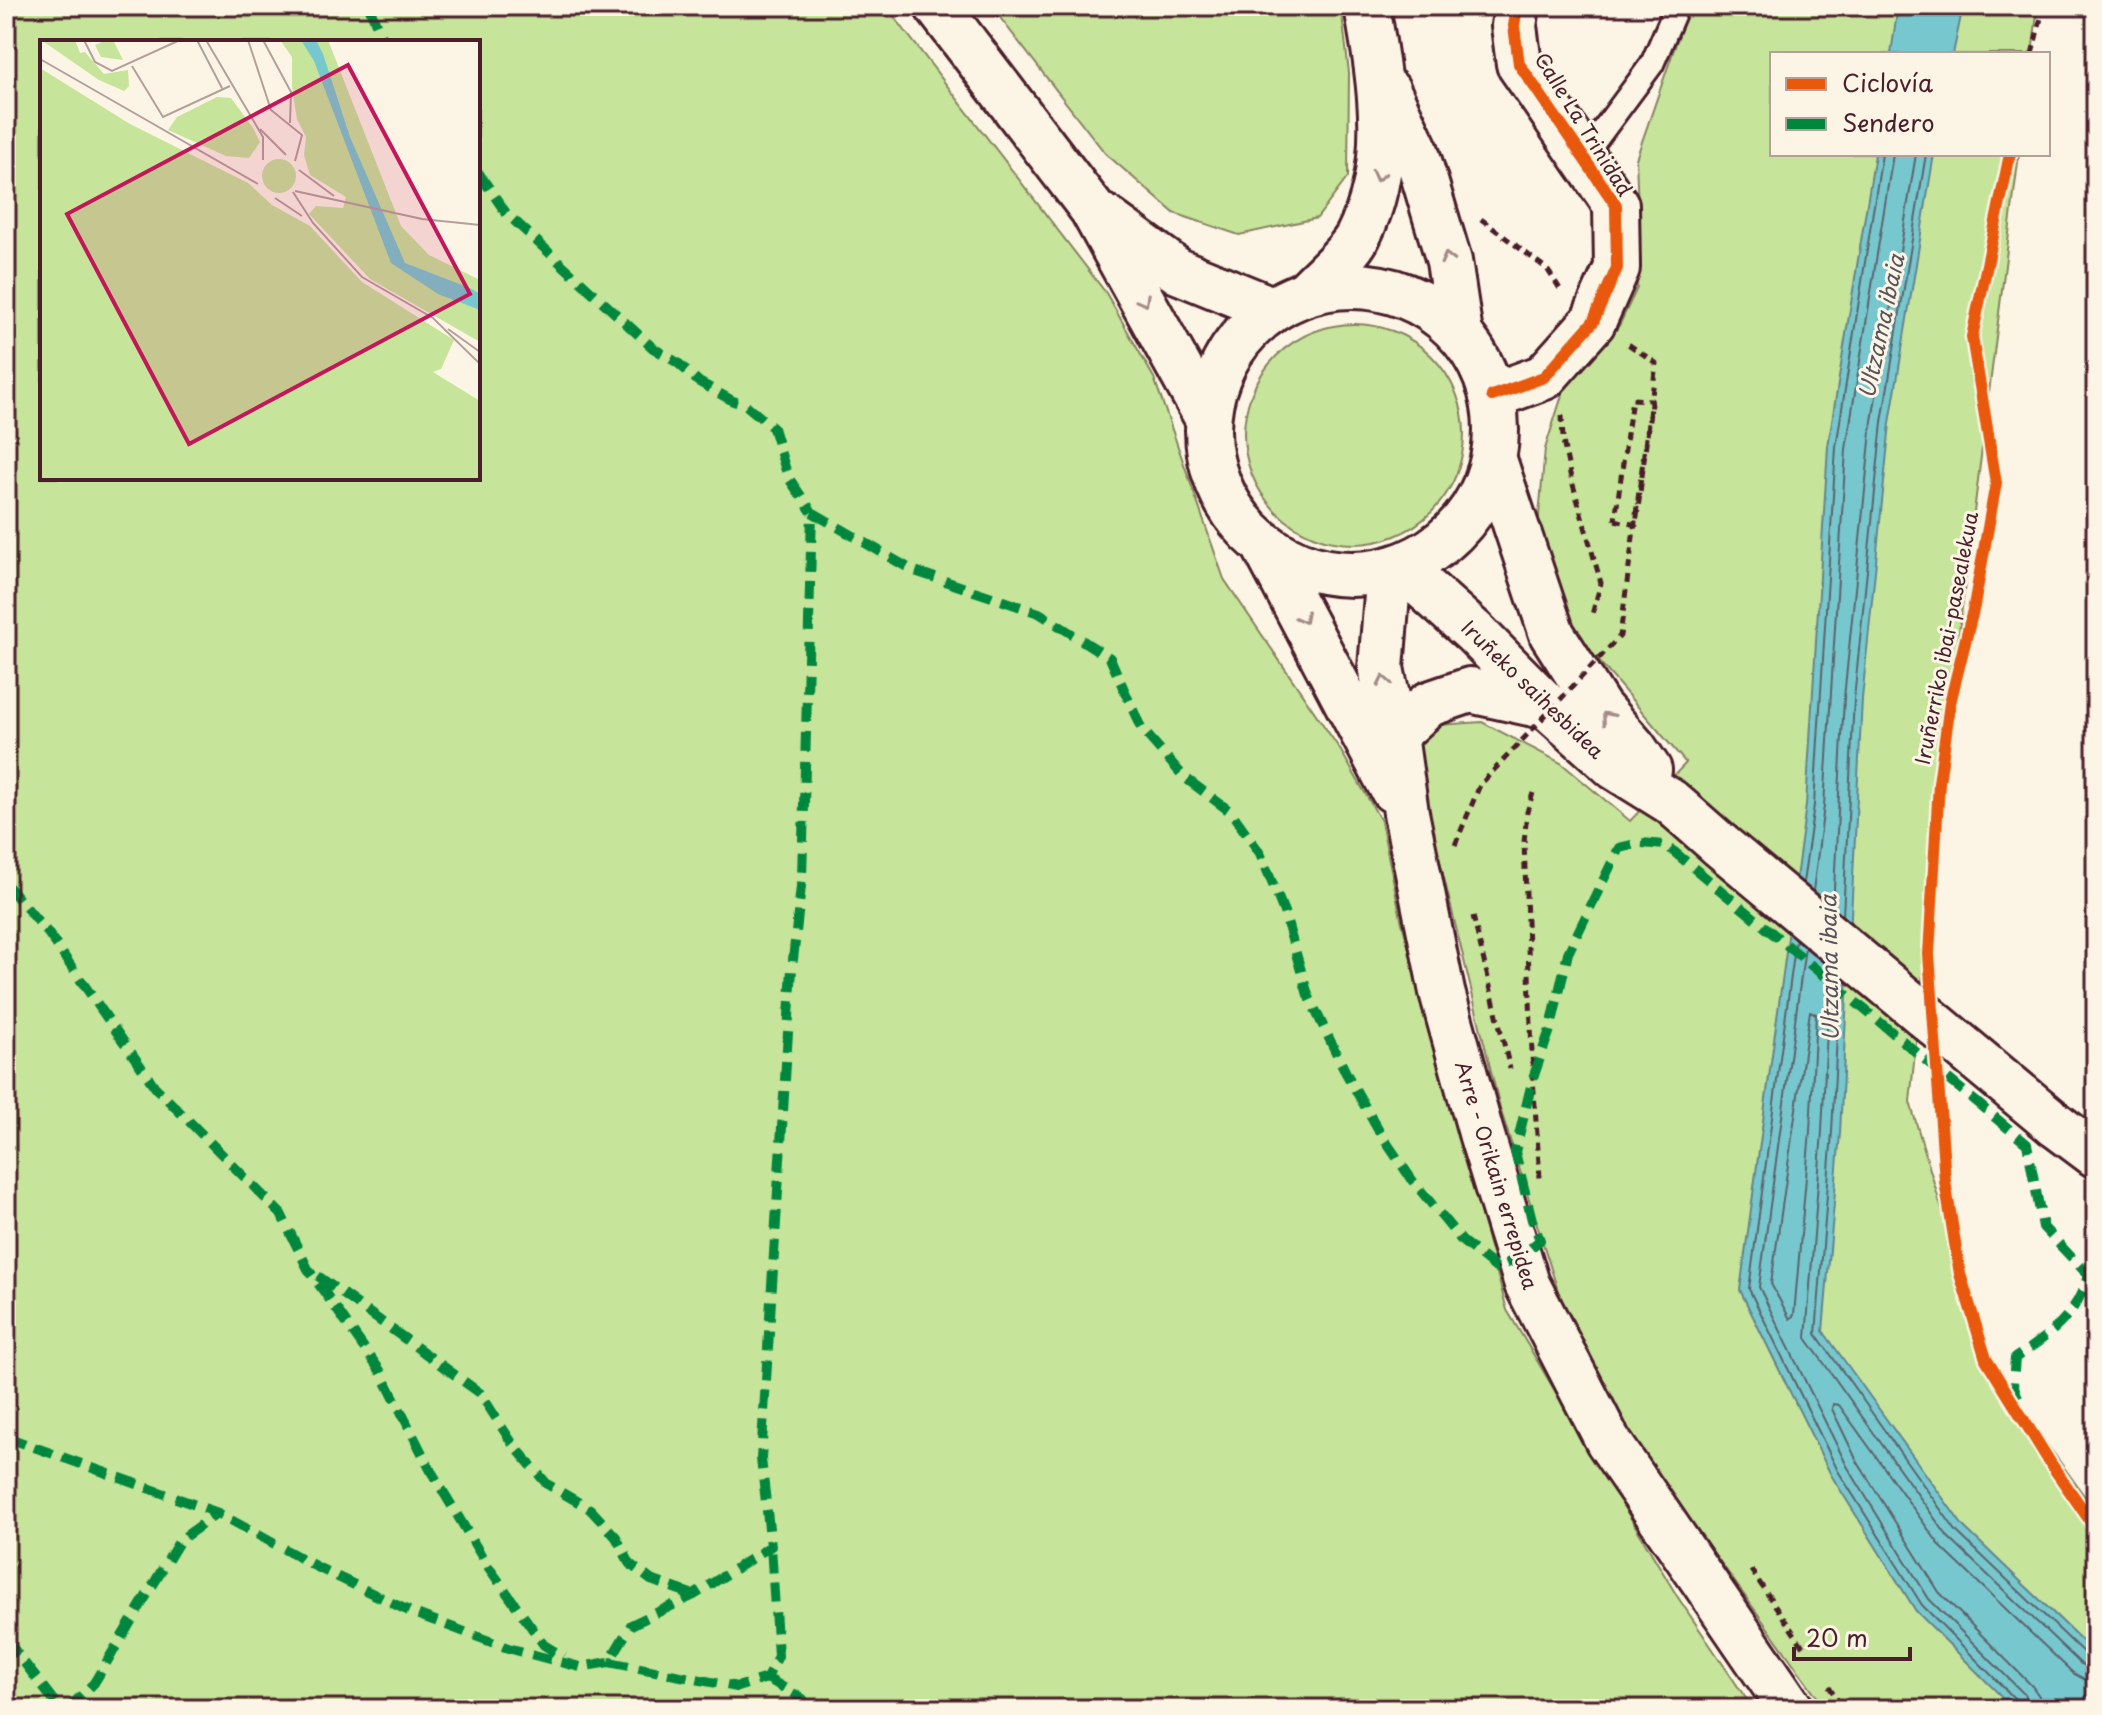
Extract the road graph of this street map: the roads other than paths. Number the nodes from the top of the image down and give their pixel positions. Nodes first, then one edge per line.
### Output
1 (937, 6) edge
2 (1367, 6) edge
3 (1517, 6) edge
4 (1677, 6) edge
5 (1378, 70) junction
6 (1583, 157) junction
7 (1092, 209) junction
8 (1289, 299) junction
9 (1460, 334) junction
10 (1492, 396) junction
11 (1205, 414) junction
12 (1494, 460) junction
13 (1266, 549) junction
14 (1395, 569) junction
15 (1548, 707) junction
16 (1395, 735) junction
17 (1671, 802) junction
18 (1406, 813) junction
19 (2096, 1155) edge
20 (1791, 1709) edge

1 - 7 main road
2 - 5 main road
3 - 6 main road, Calle La Trinidad
4 - 6 lane
5 -> 8 main road
9 -> 5 main road
6 - 10 main road, Calle La Trinidad
7 - 8 main road
7 -> 11 main road
8 - 9 main road
8 - 11 main road
9 - 10 main road
10 - 12 main road
11 - 13 main road, Arre - Orikain errepidea
12 - 14 main road
17 -> 12 main road, Iruñeko saihesbidea
13 - 14 main road
13 -> 18 main road, Arre - Orikain errepidea
14 - 15 main road, Iruñeko saihesbidea
16 -> 14 main road, Arre - Orikain errepidea
15 - 16 main road
15 - 17 main road, Iruñeko saihesbidea
16 - 18 main road, Arre - Orikain errepidea
17 - 19 main road, Iruñeko saihesbidea, bridge
18 - 20 main road, Arre - Orikain errepidea

